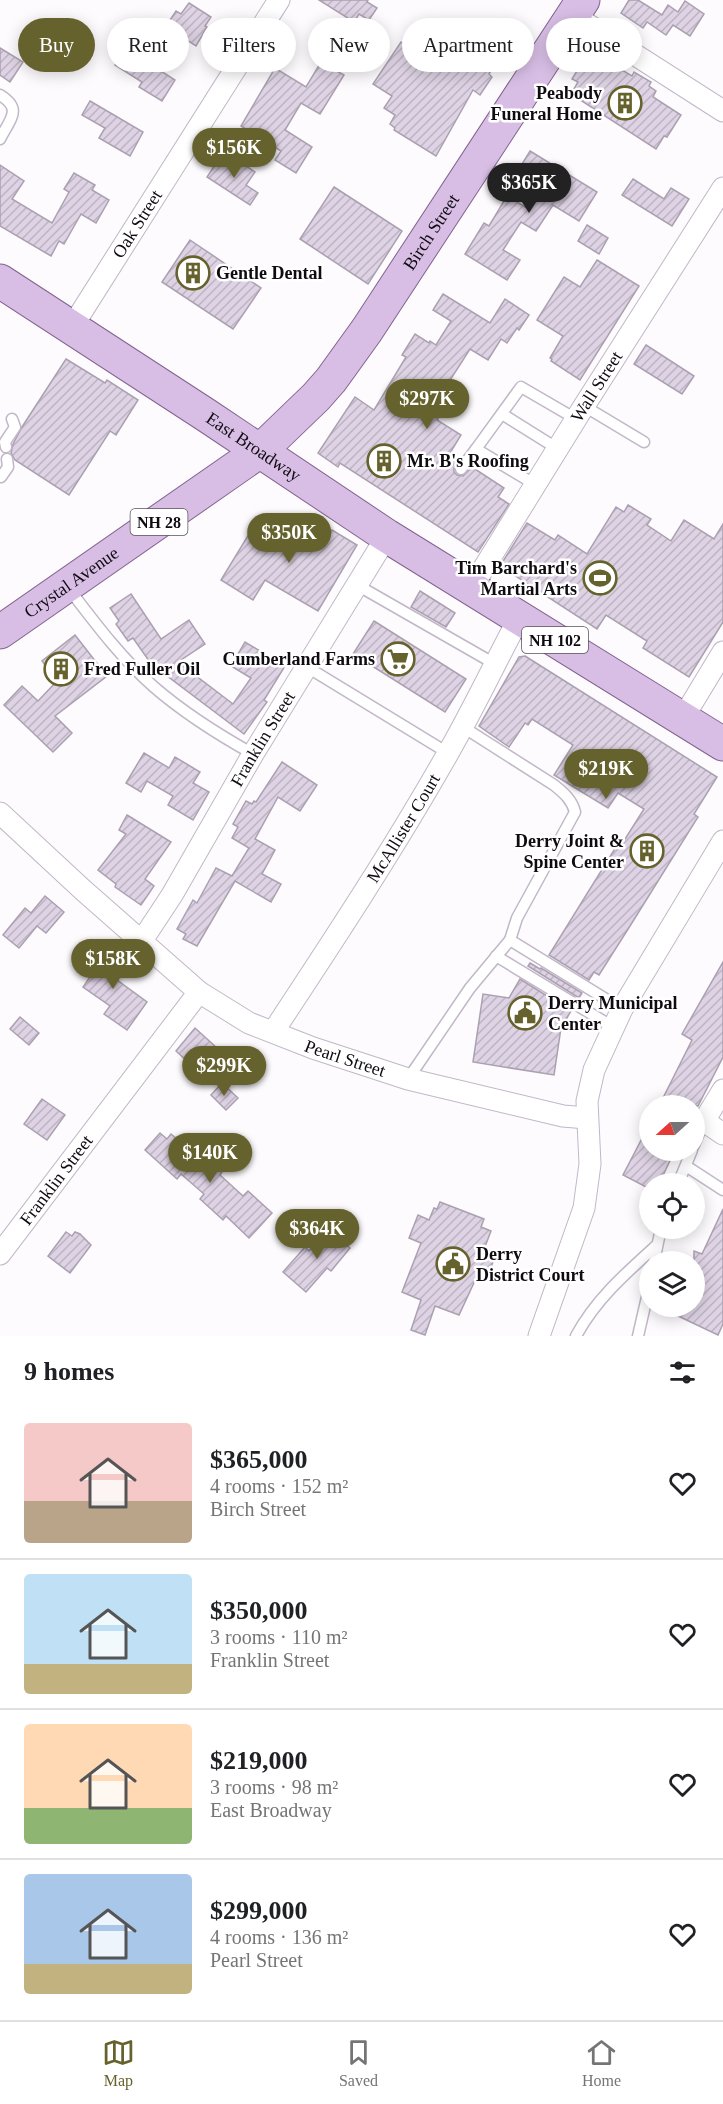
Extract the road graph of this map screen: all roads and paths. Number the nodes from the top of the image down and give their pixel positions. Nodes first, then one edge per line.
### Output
1 (279, 0) edge
2 (578, 7) edge
3 (0, 94) edge
4 (723, 111) edge
5 (0, 139) edge
6 (723, 188) edge
7 (0, 281) edge
8 (72, 327) junction
9 (580, 412) junction
10 (502, 414) junction
11 (12, 419) dead end
12 (644, 442) dead end
13 (6, 447) dead end
14 (558, 448) junction
15 (476, 449) junction
16 (260, 451) junction
17 (7, 459) dead end
18 (461, 469) dead end
19 (1, 477) edge
20 (536, 485) junction
21 (387, 536) junction
22 (357, 585) junction
23 (68, 587) junction
24 (472, 587) junction
25 (519, 618) junction
26 (0, 632) edge
27 (723, 652) edge
28 (495, 664) junction
29 (307, 667) junction
30 (683, 718) junction
31 (463, 727) junction
32 (723, 744) edge
33 (448, 753) junction
34 (253, 754) junction
35 (0, 813) edge
36 (723, 842) edge
37 (510, 940) junction
38 (141, 942) junction
39 (496, 956) junction
40 (200, 992) junction
41 (617, 1018) junction
42 (273, 1032) junction
43 (408, 1079) junction
44 (723, 1090) edge
45 (587, 1118) junction
46 (705, 1119) edge
47 (705, 1122) edge
48 (723, 1134) edge
49 (688, 1161) edge
50 (686, 1166) junction
51 (683, 1173) edge
52 (723, 1190) edge
53 (658, 1239) edge
54 (657, 1245) junction
55 (656, 1251) edge
56 (0, 1254) edge
57 (642, 1317) edge
58 (539, 1336) edge
59 (576, 1336) edge
60 (638, 1336) edge

1 - 8 street, Oak Street
2 - 4 street
2 - 16 main road, Birch Street / NH 28
3 - 5 lane
6 - 9 street, Wall Street
7 - 8 main road, East Broadway / NH 102
8 - 16 main road, East Broadway / NH 102
9 - 10 lane
9 - 12 lane
9 - 14 street, Wall Street
10 - 14 lane
10 - 15 lane
11 - 13 lane
14 - 20 street, Wall Street
15 - 18 lane
15 - 20 lane
16 - 21 main road, East Broadway / NH 102
16 - 23 main road, Crystal Avenue / NH 28
17 - 19 lane
20 - 24 street, Wall Street
21 - 22 street, Franklin Street
21 - 24 main road, East Broadway / NH 102
22 - 28 lane
22 - 29 street, Franklin Street
23 - 26 main road, Crystal Avenue / NH 28
23 - 34 lane
24 - 25 main road, East Broadway / NH 102
25 - 28 street, McAllister Court
25 - 30 main road, East Broadway / NH 102
27 - 30 street
28 - 31 street, McAllister Court
29 - 33 lane
29 - 34 street, Franklin Street
30 - 32 main road, East Broadway / NH 102
31 - 33 street, McAllister Court
31 - 37 lane
33 - 42 street, McAllister Court
34 - 38 street, Franklin Street
35 - 38 street, Pearl Street
36 - 41 street
37 - 39 lane
37 - 41 lane
38 - 40 street, Pearl Street
39 - 41 lane
39 - 43 lane
40 - 42 street, Pearl Street
40 - 56 street, Franklin Street
41 - 45 street
42 - 43 street, Pearl Street
43 - 45 street, Pearl Street
44 - 46 street
45 - 58 street
47 - 48 street
49 - 50 lane
50 - 51 lane
50 - 52 lane
53 - 54 lane
54 - 55 lane
54 - 59 lane
57 - 60 lane

